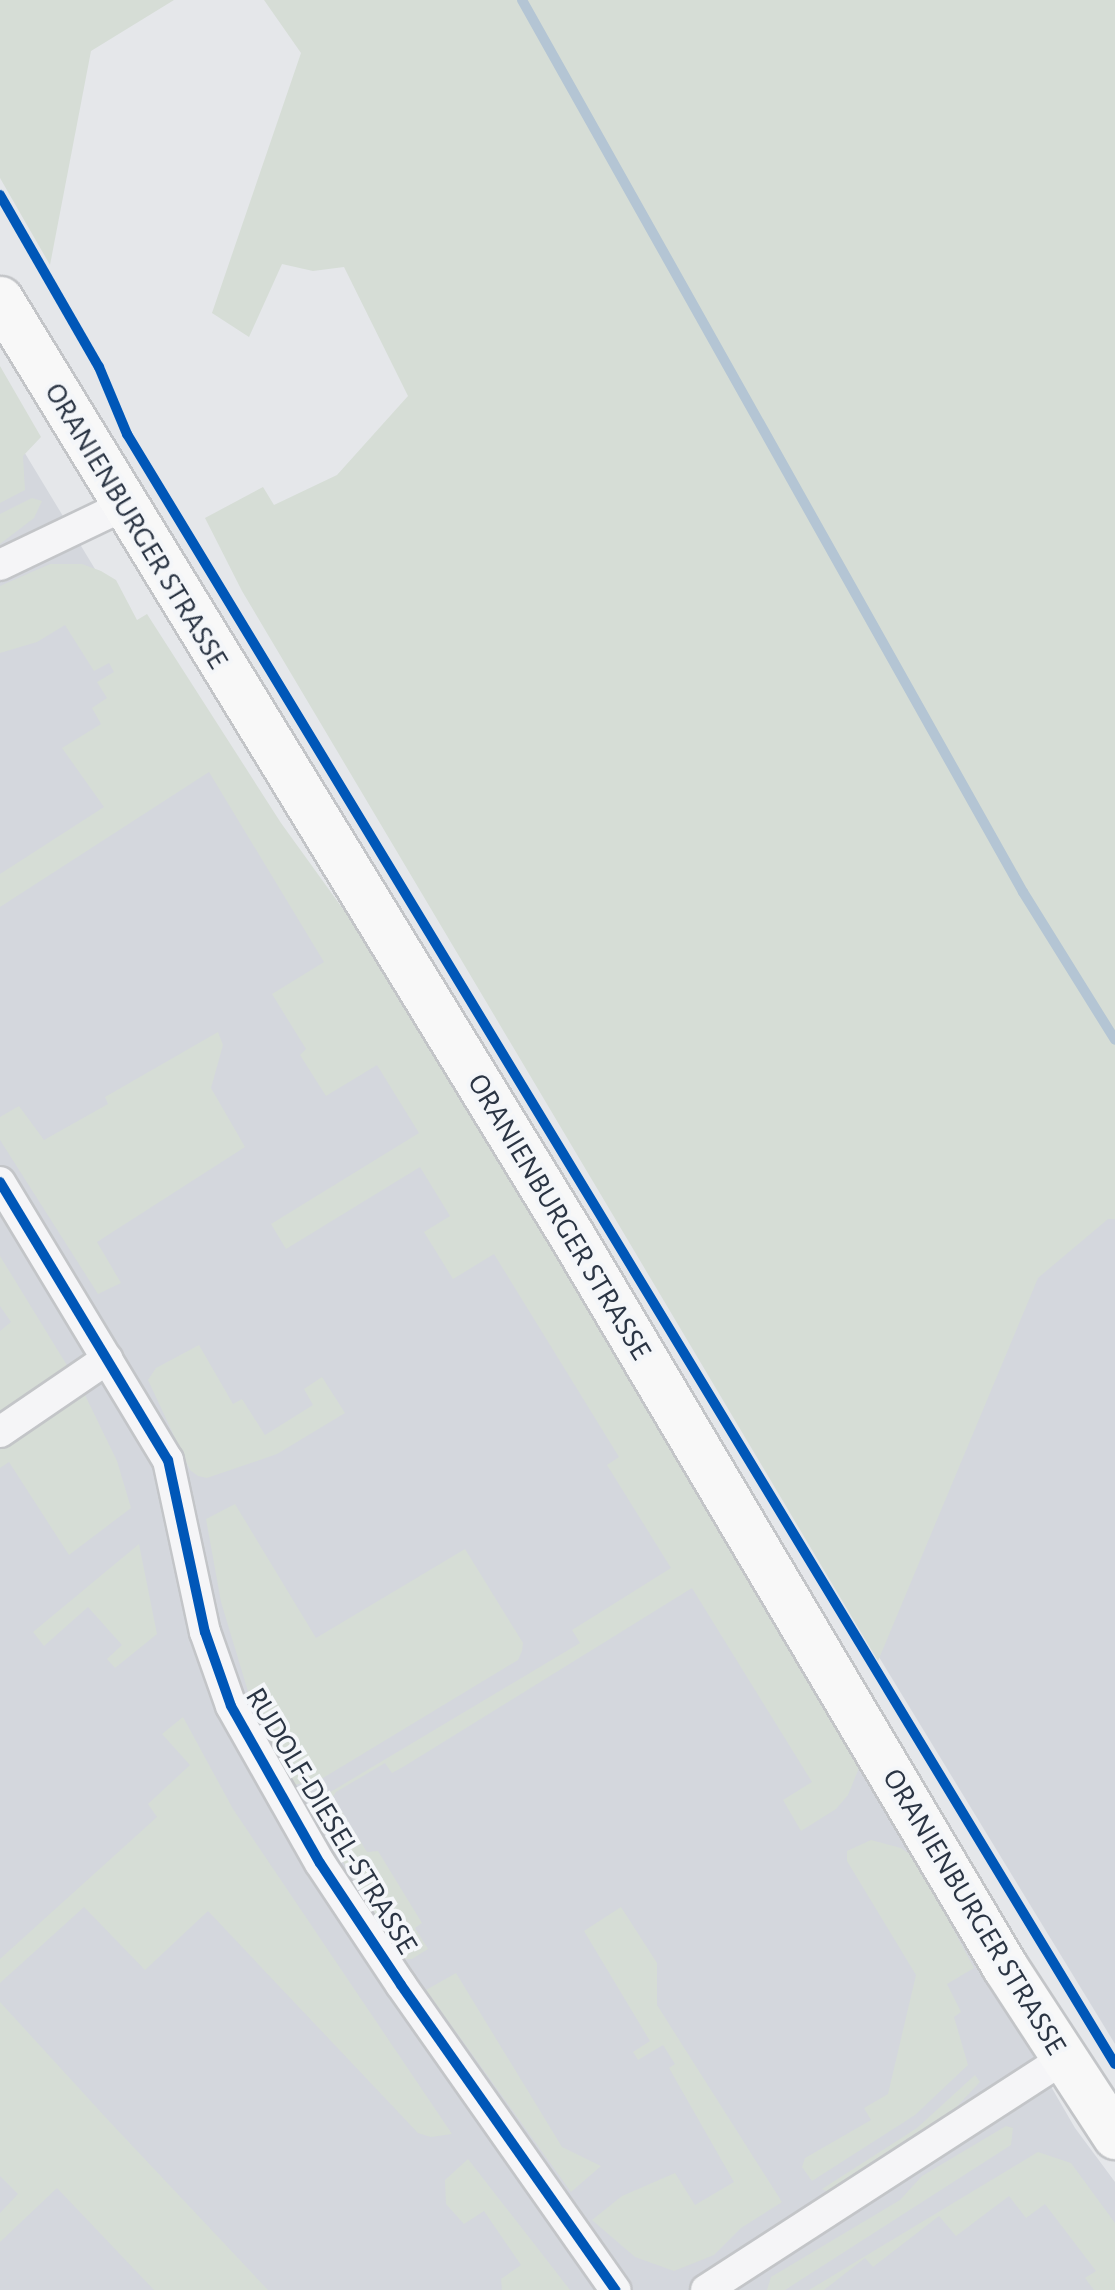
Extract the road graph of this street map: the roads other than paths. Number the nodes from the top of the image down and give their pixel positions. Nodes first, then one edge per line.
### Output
1 (0, 300) edge
2 (123, 506) junction
3 (0, 565) edge
4 (0, 1182) edge
5 (107, 1359) junction
6 (0, 1432) edge
7 (1062, 2060) junction
8 (1115, 2136) edge
9 (615, 2290) edge
10 (706, 2290) edge

1 - 2 main road, ORANIENBURGER STRASSE
2 - 3 street
2 - 7 main road, ORANIENBURGER STRASSE
4 - 5 street, RUDOLF-DIESEL-STRASSE
5 - 6 street
5 - 9 street, RUDOLF-DIESEL-STRASSE
7 - 8 main road, ORANIENBURGER STRASSE
7 - 10 street

